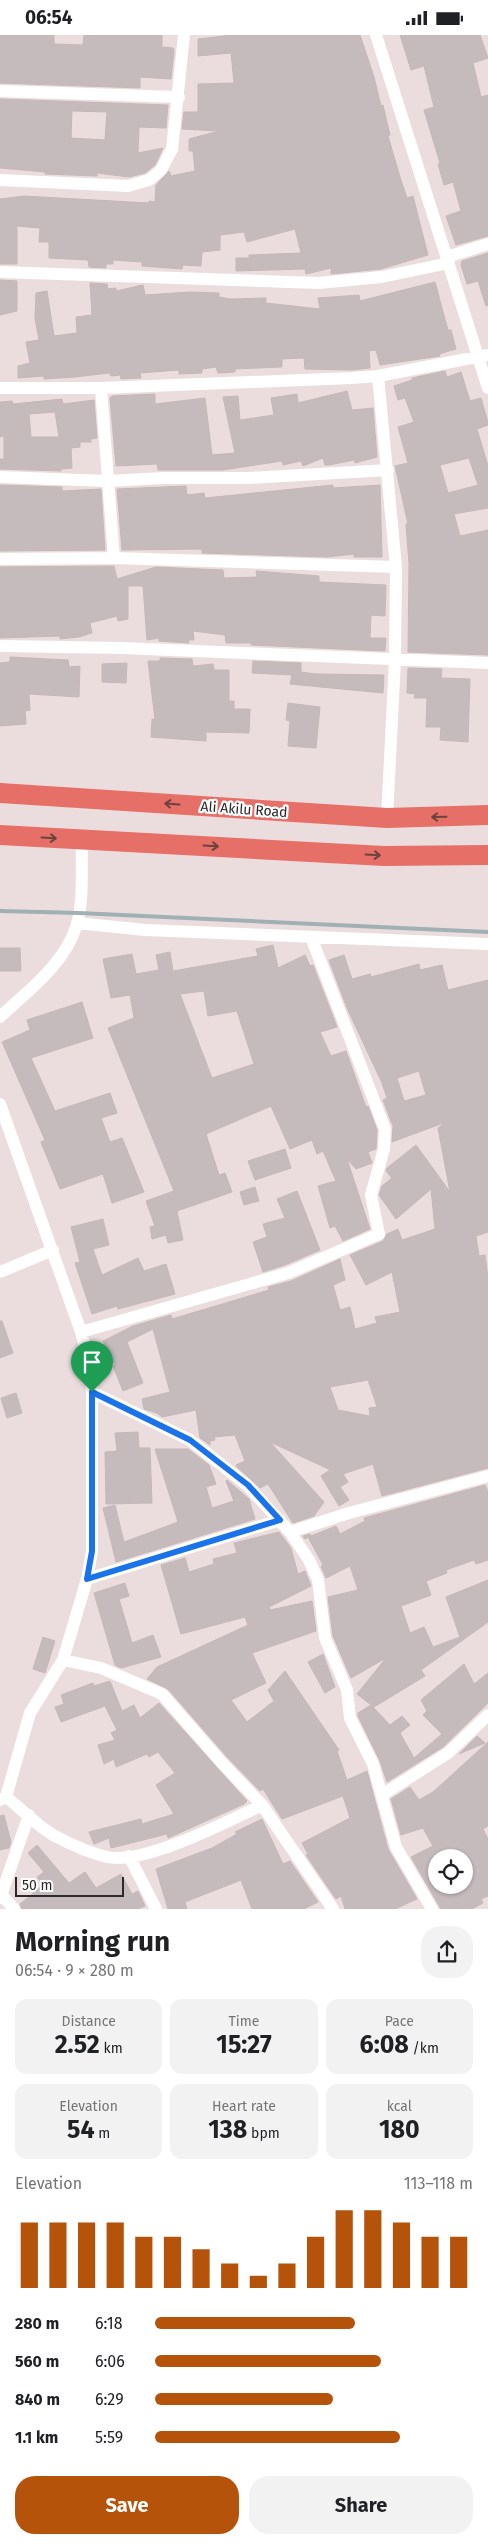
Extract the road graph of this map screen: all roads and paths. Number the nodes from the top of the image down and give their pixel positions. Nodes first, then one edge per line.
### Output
1 (184, 35) edge
2 (376, 35) edge
3 (0, 91) edge
4 (179, 97) junction
5 (0, 180) edge
6 (488, 244) edge
7 (448, 260) junction
8 (0, 272) edge
9 (484, 357) edge
10 (378, 376) junction
11 (0, 388) edge
12 (101, 388) junction
13 (488, 388) edge
14 (388, 469) junction
15 (0, 477) edge
16 (108, 481) junction
17 (114, 558) junction
18 (0, 559) edge
19 (396, 567) junction
20 (0, 646) edge
21 (395, 660) junction
22 (488, 663) edge
23 (0, 793) edge
24 (488, 815) edge
25 (386, 818) junction
26 (0, 835) edge
27 (82, 840) junction
28 (488, 855) edge
29 (77, 923) junction
30 (311, 937) junction
31 (488, 944) edge
32 (0, 1017) edge
33 (0, 1104) edge
34 (53, 1250) junction
35 (0, 1273) edge
36 (81, 1332) junction
37 (92, 1392) junction
38 (488, 1476) edge
39 (280, 1520) junction
40 (290, 1532) junction
41 (87, 1579) junction
42 (63, 1660) junction
43 (488, 1715) edge
44 (382, 1795) junction
45 (3, 1798) edge
46 (262, 1805) junction
47 (29, 1815) junction
48 (129, 1856) junction
49 (1, 1896) edge
50 (14, 1909) edge
51 (156, 1909) edge
52 (333, 1909) edge
53 (432, 1909) edge

1 - 4 street
2 - 7 street
3 - 4 street
4 - 5 street
6 - 7 street
7 - 8 street
7 - 9 street
9 - 10 street
9 - 13 street
10 - 12 street
10 - 14 street
11 - 12 street
12 - 16 street
14 - 16 street
14 - 19 street
15 - 16 street
16 - 17 street
17 - 18 street
17 - 19 street
19 - 21 street
20 - 21 street
21 - 22 street
21 - 25 street
25 -> 23 main road, Ali Akilu Road
24 -> 25 main road, Ali Akilu Road
26 -> 27 main road
27 -> 28 main road
27 - 29 street
29 - 30 street
29 - 32 street
30 - 31 street
30 - 36 street
33 - 34 street
34 - 35 street
34 - 36 street
36 - 37 street
37 - 39 street
37 - 41 street
38 - 40 street
39 - 40 street
39 - 41 street
40 - 44 street
41 - 42 street
42 - 45 street
42 - 46 street
43 - 44 street
44 - 53 street
45 - 47 street
46 - 48 street
46 - 52 street
47 - 48 street
47 - 49 street
48 - 51 street
49 - 50 street

